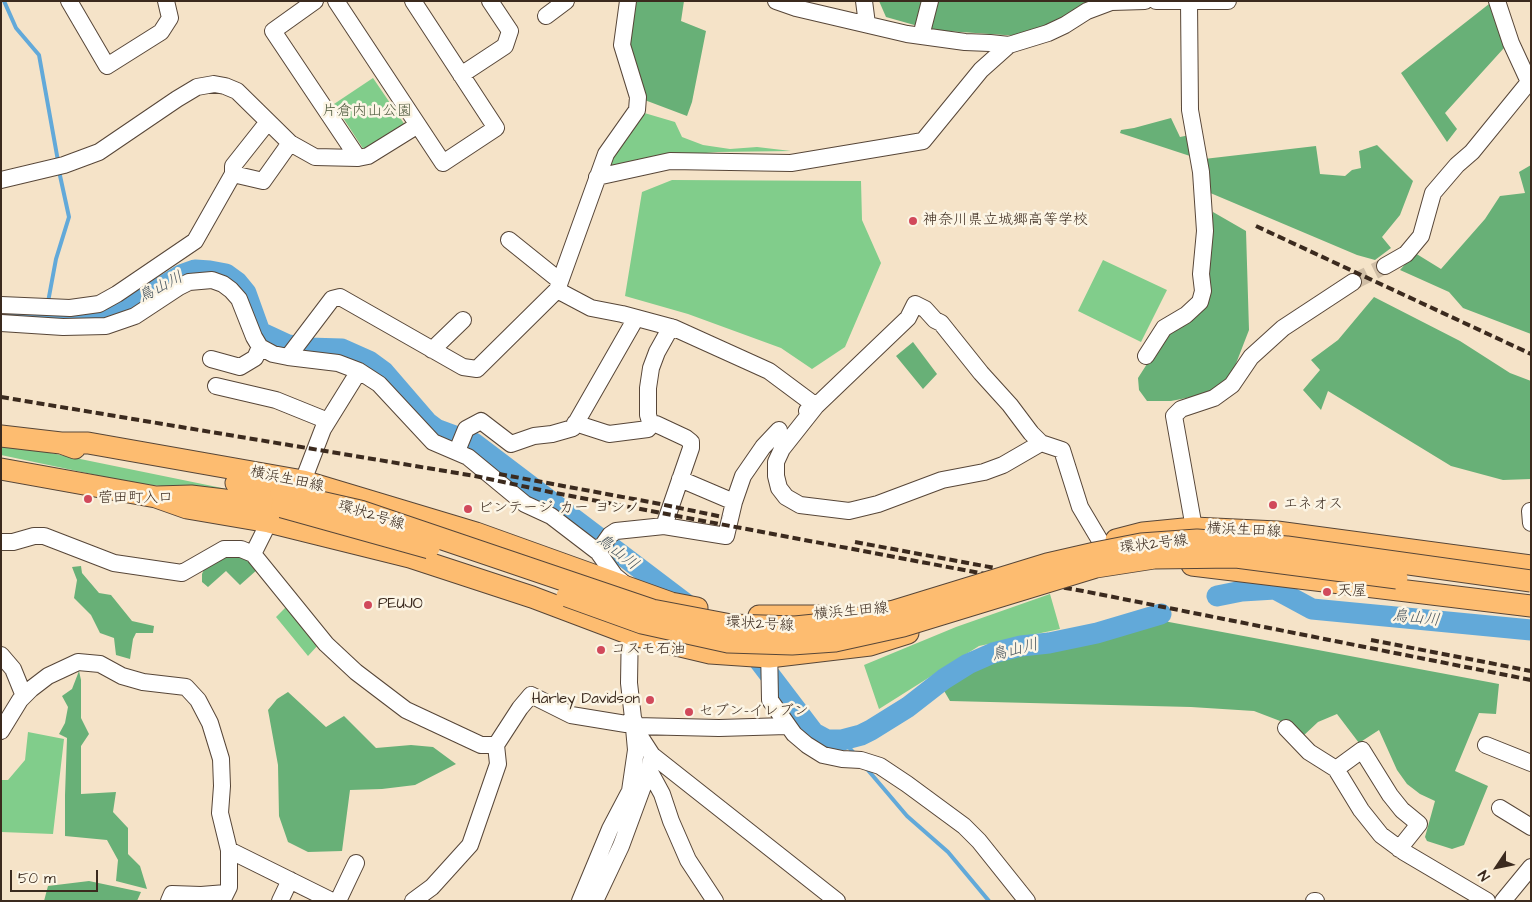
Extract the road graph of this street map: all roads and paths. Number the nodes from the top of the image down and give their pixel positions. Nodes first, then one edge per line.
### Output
1 (69, 1) edge
2 (166, 1) edge
3 (315, 1) edge
4 (336, 1) edge
5 (413, 1) edge
6 (490, 1) edge
7 (628, 1) edge
8 (776, 1) edge
9 (864, 1) edge
10 (930, 1) edge
11 (1145, 1) edge
12 (1156, 1) edge
13 (1228, 1) edge
14 (1497, 1) edge
15 (563, 2) edge
16 (1189, 2) edge
17 (546, 16) dead end
18 (867, 24) junction
19 (921, 36) junction
20 (1009, 45) junction
21 (461, 75) junction
22 (1530, 81) edge
23 (267, 122) junction
24 (418, 125) junction
25 (290, 143) junction
26 (358, 158) junction
27 (233, 174) junction
28 (597, 177) junction
29 (1, 180) edge
30 (509, 240) dead end
31 (1385, 266) tunnel mouth
32 (1353, 282) tunnel mouth
33 (559, 285) junction
34 (1, 305) edge
35 (636, 318) junction
36 (464, 320) dead end
37 (1, 323) edge
38 (671, 327) junction
39 (260, 347) junction
40 (294, 349) junction
41 (432, 350) junction
42 (1146, 356) dead end
43 (211, 359) dead end
44 (359, 371) junction
45 (216, 386) dead end
46 (816, 406) junction
47 (328, 421) junction
48 (576, 423) junction
49 (651, 425) junction
50 (1, 436) edge
51 (61, 443) junction
52 (1042, 444) junction
53 (457, 451) junction
54 (1, 469) edge
55 (680, 479) junction
56 (303, 481) junction
57 (734, 502) junction
58 (277, 507) junction
59 (664, 526) junction
60 (1194, 528) junction
61 (1, 542) edge
62 (1102, 544) junction
63 (598, 552) junction
64 (253, 554) junction
65 (1531, 566) edge
66 (1531, 581) edge
67 (631, 589) junction
68 (1531, 596) edge
69 (1531, 606) edge
70 (770, 616) junction
71 (630, 634) junction
72 (1, 655) edge
73 (768, 657) junction
74 (24, 696) junction
75 (635, 722) junction
76 (787, 726) junction
77 (1286, 728) dead end
78 (1, 731) edge
79 (496, 745) junction
80 (1486, 745) dead end
81 (650, 763) junction
82 (1531, 763) edge
83 (1336, 770) junction
84 (1500, 808) dead end
85 (1531, 826) edge
86 (1399, 849) junction
87 (229, 850) junction
88 (356, 863) dead end
89 (1531, 867) edge
90 (290, 880) junction
91 (224, 897) edge
92 (169, 901) edge
93 (280, 901) edge
94 (332, 901) edge
95 (338, 901) edge
96 (413, 901) edge
97 (580, 901) edge
98 (595, 901) edge
99 (715, 901) edge
100 (837, 901) edge
101 (1027, 901) edge
102 (1487, 901) edge
103 (1503, 901) edge

1 - 2 street
3 - 26 street
4 - 24 street
5 - 21 street
6 - 21 street
7 - 28 street
8 - 18 street
9 - 18 street
10 - 19 street
11 - 20 street
12 - 16 street
13 - 16 street
14 - 22 street
15 - 17 street
16 - 42 street
18 - 19 street
19 - 20 street
20 - 28 street
21 - 24 street
22 - 31 street
23 - 25 street
23 - 27 street
23 - 29 street
24 - 26 street
25 - 26 street
25 - 27 street
27 - 34 street
28 - 33 street
30 - 33 street
32 - 60 street
33 - 35 street
33 - 41 street
35 - 38 street
35 - 48 street
36 - 41 street
37 - 39 street
38 - 46 street
38 - 49 street
39 - 40 street
39 - 43 street
40 - 41 street
40 - 44 street
44 - 47 street
44 - 53 street
45 - 47 street
46 - 52 street
46 - 52 street
46 - 57 street
47 - 56 street
48 - 49 street
48 - 53 street
49 - 55 street
50 - 51 main road, 環状2号線
51 - 56 main road, 横浜生田線
51 - 58 main road, 環状2号線
52 - 62 street
53 - 63 street
54 - 58 main road, 環状2号線
55 - 57 street
55 - 59 street
56 - 67 main road, 横浜生田線
57 - 59 street
58 - 64 street
58 - 66 main road, 環状2号線, bridge
58 - 68 main road, 環状2号線, bridge
58 - 71 main road, 横浜生田線
59 - 63 street
60 - 62 main road, 横浜生田線
60 - 65 main road, 横浜生田線
61 - 64 street
62 - 70 main road, 横浜生田線
63 - 67 street
64 - 79 street
67 - 70 main road, 横浜生田線
67 - 71 street
69 - 73 main road, 横浜生田線
70 - 73 street
71 - 73 main road, 横浜生田線
71 - 75 street
72 - 74 street
73 - 76 street
74 - 78 street
74 - 87 street
75 - 76 street
75 - 79 street
75 - 81 street
75 - 97 street
76 - 101 street
77 - 83 street
79 - 96 street
80 - 82 street
81 - 98 street
81 - 99 street
81 - 100 street
83 - 86 street
83 - 86 street
84 - 85 street
86 - 102 street
87 - 90 street
87 - 91 street
88 - 95 street
89 - 103 street
90 - 93 street
90 - 94 street
91 - 92 street

